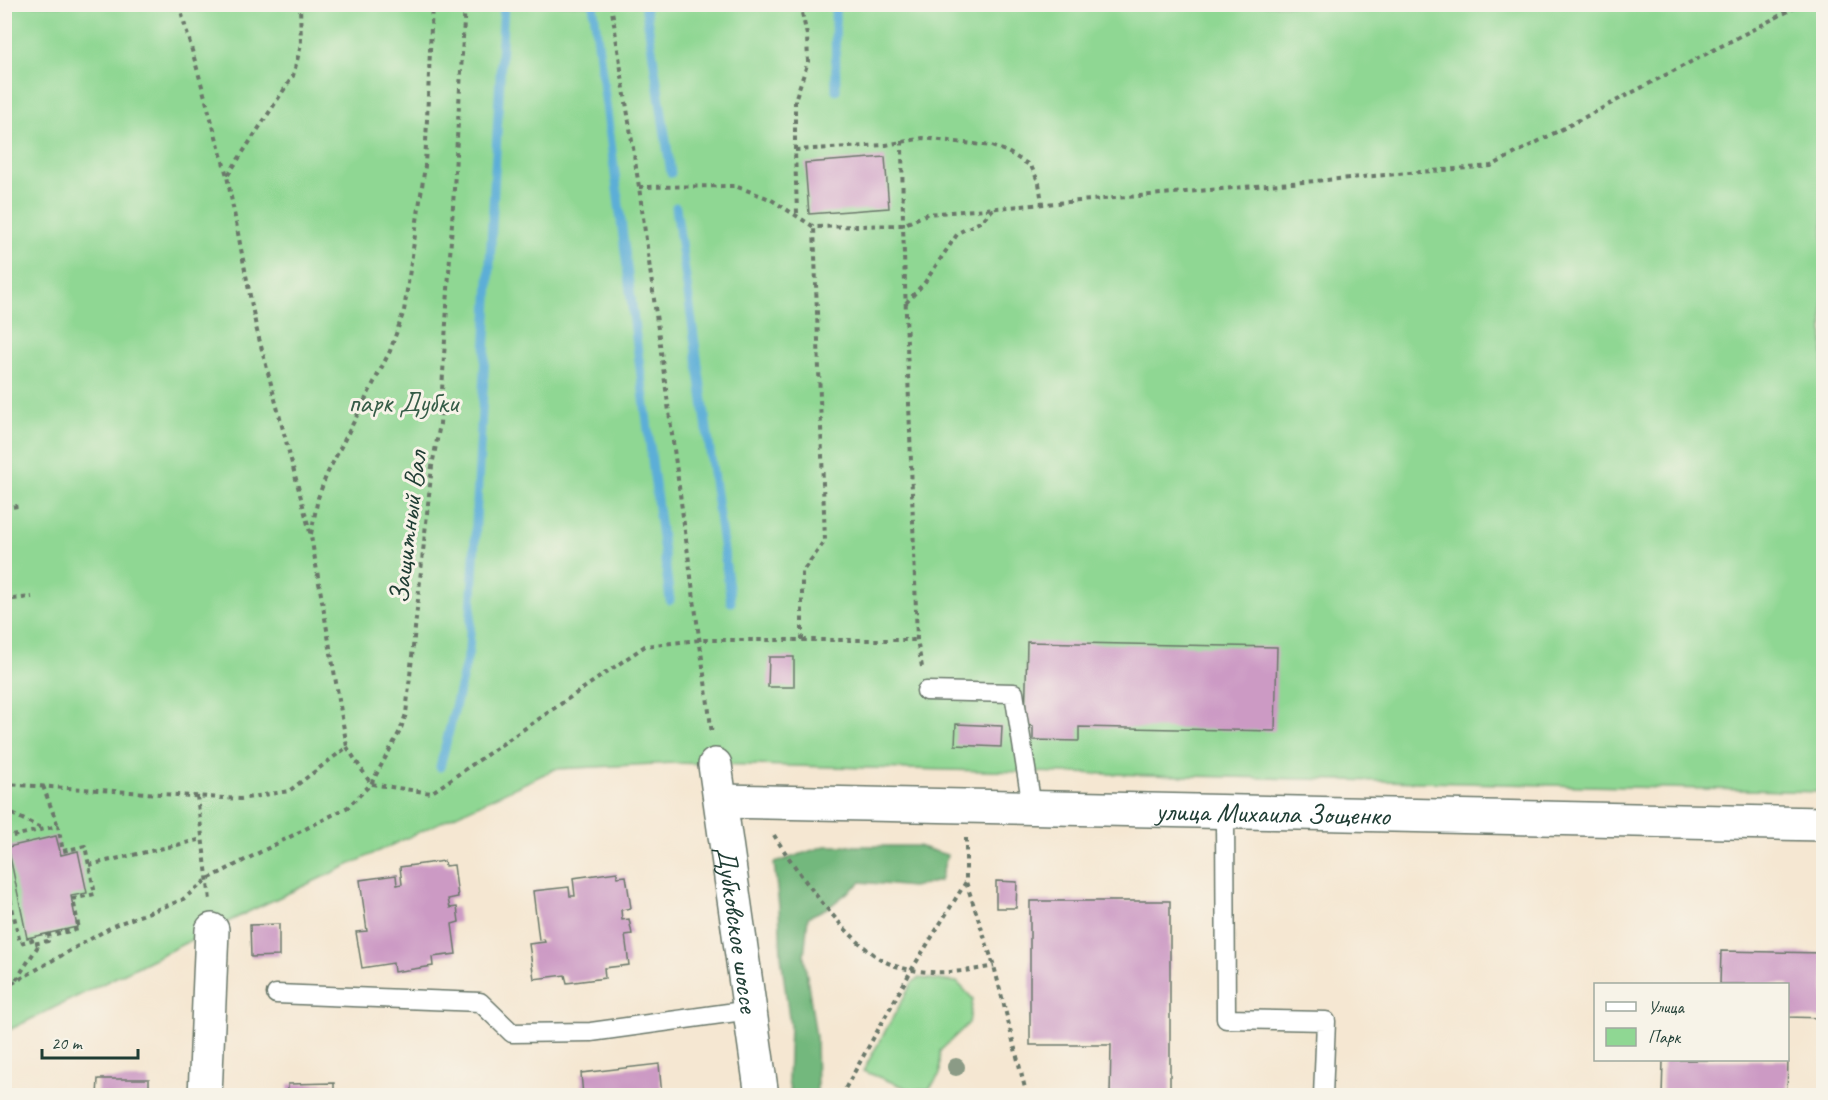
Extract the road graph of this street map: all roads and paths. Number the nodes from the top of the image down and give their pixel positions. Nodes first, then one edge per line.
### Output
1 (178, 4) edge
2 (300, 4) edge
3 (432, 4) edge
4 (465, 4) edge
5 (611, 4) edge
6 (800, 4) edge
7 (1802, 4) edge
8 (902, 141) junction
9 (795, 150) junction
10 (227, 176) junction
11 (639, 187) junction
12 (1042, 203) junction
13 (993, 208) junction
14 (797, 214) junction
15 (903, 225) junction
16 (814, 227) junction
17 (906, 304) junction
18 (18, 506) dead end
19 (4, 508) edge
20 (311, 536) junction
21 (32, 597) dead end
22 (4, 600) edge
23 (699, 640) junction
24 (802, 640) junction
25 (926, 691) dead end
26 (347, 747) junction
27 (716, 765) joint
28 (4, 784) edge
29 (371, 784) junction
30 (43, 786) junction
31 (197, 796) junction
32 (721, 801) junction
33 (754, 801) junction
34 (1032, 807) junction
35 (4, 810) edge
36 (1225, 811) junction
37 (1824, 824) edge
38 (58, 826) junction
39 (965, 828) dead end
40 (43, 829) junction
41 (4, 838) edge
42 (203, 839) junction
43 (89, 865) junction
44 (4, 871) edge
45 (208, 879) junction
46 (966, 882) junction
47 (212, 930) joint
48 (40, 943) junction
49 (994, 966) junction
50 (912, 969) junction
51 (14, 982) junction
52 (4, 988) edge
53 (276, 994) dead end
54 (750, 1010) junction
55 (205, 1095) edge
56 (762, 1095) edge
57 (841, 1095) edge
58 (1027, 1095) edge
59 (1323, 1095) edge

1 - 10 path
2 - 10 path
3 - 20 path
4 - 29 path, Защитный Вал
5 - 11 path
6 - 9 path
7 - 12 path
8 - 9 path
8 - 12 path
8 - 15 path
9 - 14 path
10 - 20 path
11 - 14 path
11 - 23 path
12 - 13 path
13 - 15 path
13 - 17 path
14 - 16 path
15 - 16 path
15 - 17 path
16 - 24 path
17 - 24 path
18 - 19 path
20 - 26 path
21 - 22 path
23 - 24 path
23 - 27 path
23 - 29 path
25 - 34 lane
26 - 29 path
26 - 31 path
27 - 32 street, Дубковское шоссе
28 - 30 path
29 - 45 path, Защитный Вал
30 - 31 path
30 - 38 path
31 - 42 path
32 - 33 street, улица Михаила Зощенко
32 - 54 street, Дубковское шоссе
33 - 34 street, улица Михаила Зощенко
33 - 50 path
34 - 36 street, улица Михаила Зощенко
35 - 40 path
36 - 37 street, улица Михаила Зощенко
36 - 59 lane
38 - 40 path
38 - 43 path
39 - 46 path
40 - 41 path
42 - 43 path
42 - 45 path
43 - 48 path
44 - 48 path
45 - 47 path
45 - 51 path, Защитный Вал
46 - 49 path
46 - 50 path
47 - 55 street
48 - 51 path
49 - 50 path
49 - 58 path
50 - 57 path
51 - 52 path, Защитный Вал
53 - 54 lane
54 - 56 street, Дубковское шоссе

